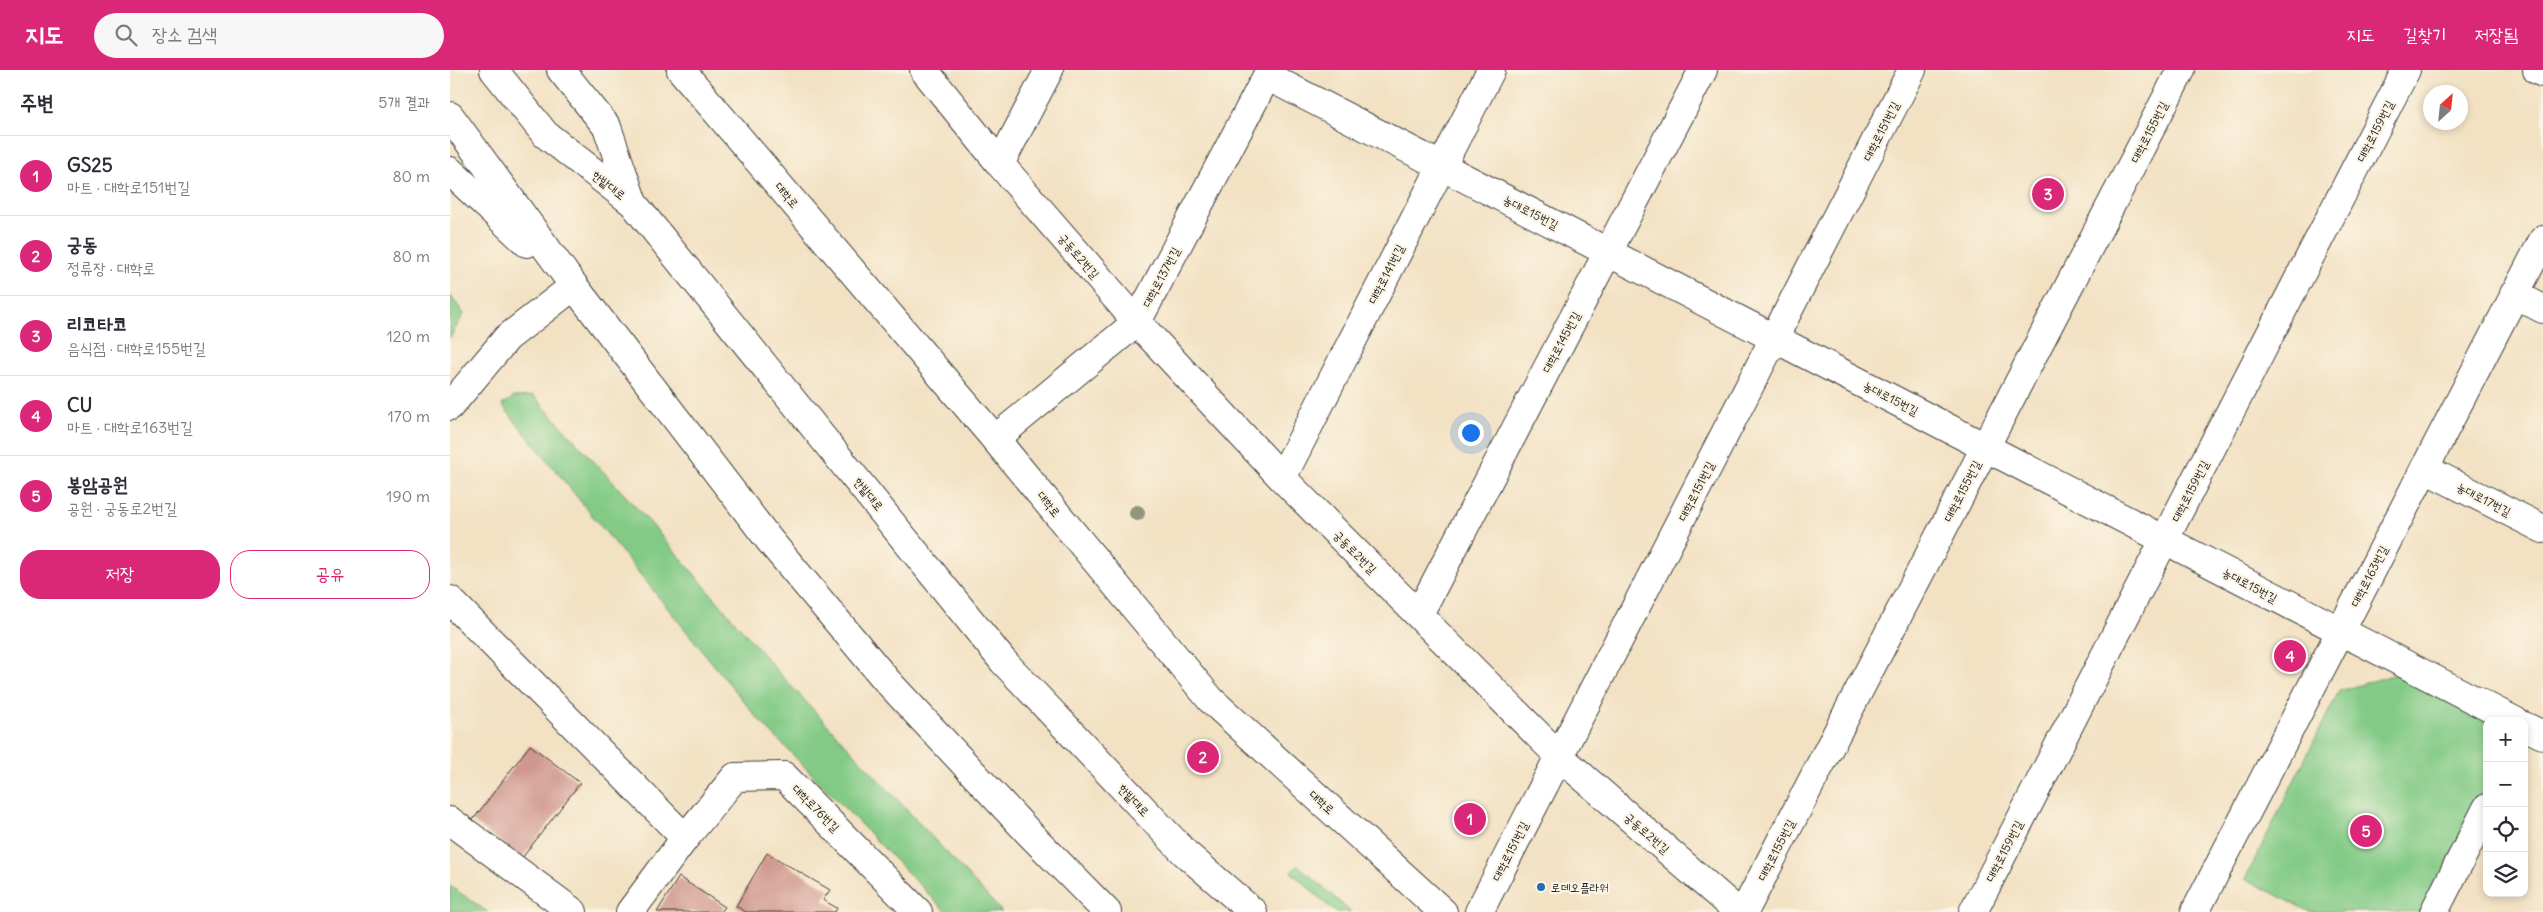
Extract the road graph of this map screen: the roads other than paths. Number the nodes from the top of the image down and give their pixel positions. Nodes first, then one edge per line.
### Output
1 (494, 70) edge
2 (561, 70) edge
3 (681, 70) edge
4 (924, 70) edge
5 (1049, 70) edge
6 (1491, 70) edge
7 (1703, 70) edge
8 (1912, 70) edge
9 (2181, 70) edge
10 (2406, 70) edge
11 (2537, 70) edge
12 (1268, 73) edge
13 (2543, 73) edge
14 (450, 116) edge
15 (1000, 164) junction
16 (1442, 166) junction
17 (450, 171) edge
18 (633, 203) junction
19 (2543, 240) edge
20 (1608, 252) junction
21 (574, 286) junction
22 (2514, 294) junction
23 (2543, 309) edge
24 (1137, 322) junction
25 (1774, 338) junction
26 (450, 406) edge
27 (995, 439) junction
28 (1985, 447) junction
29 (2425, 469) junction
30 (1282, 478) junction
31 (2543, 530) edge
32 (2165, 539) junction
33 (450, 600) edge
34 (1418, 614) junction
35 (2341, 632) junction
36 (2504, 717) edge
37 (1559, 756) junction
38 (2483, 816) edge
39 (450, 820) edge
40 (685, 838) junction
41 (2438, 911) edge
42 (573, 912) edge
43 (630, 912) edge
44 (918, 912) edge
45 (1108, 912) edge
46 (1253, 912) edge
47 (1443, 912) edge
48 (1479, 912) edge
49 (1738, 912) edge
50 (1744, 912) edge
51 (1973, 912) edge
52 (2195, 912) edge

1 - 18 street, 한밭대로
2 - 18 street
3 - 27 street, 대학로
4 - 15 street, 궁동로2번길
5 - 15 street
6 - 16 street, 대학로141번길
7 - 20 street, 대학로145번길
8 - 25 street, 대학로151번길
9 - 28 street, 대학로155번길
10 - 32 street, 대학로159번길
11 - 13 street
12 - 16 street, 농대로15번길
12 - 24 street, 대학로137번길
14 - 21 street
15 - 24 street, 궁동로2번길
16 - 20 street, 농대로15번길
16 - 30 street, 대학로141번길
17 - 21 street
18 - 46 street, 한밭대로
19 - 22 street, 대학로163번길
20 - 25 street, 농대로15번길
20 - 34 street, 대학로145번길
21 - 26 street
21 - 45 street
22 - 23 street
22 - 29 street, 대학로163번길
24 - 27 street, 대학로137번길
24 - 30 street, 궁동로2번길
25 - 28 street, 농대로15번길
25 - 37 street, 대학로151번길
27 - 47 street, 대학로
28 - 32 street, 농대로15번길
28 - 50 street, 대학로155번길
29 - 31 street, 농대로17번길
29 - 35 street, 대학로163번길
30 - 34 street, 궁동로2번길
32 - 35 street, 농대로15번길
32 - 51 street, 대학로159번길
33 - 40 street
34 - 37 street, 궁동로2번길
35 - 36 street, 농대로15번길
35 - 52 street, 대학로163번길
37 - 48 street, 대학로151번길
37 - 49 street, 궁동로2번길
38 - 41 street
39 - 42 street
40 - 43 street, 대학로76번길
40 - 44 street, 대학로76번길

